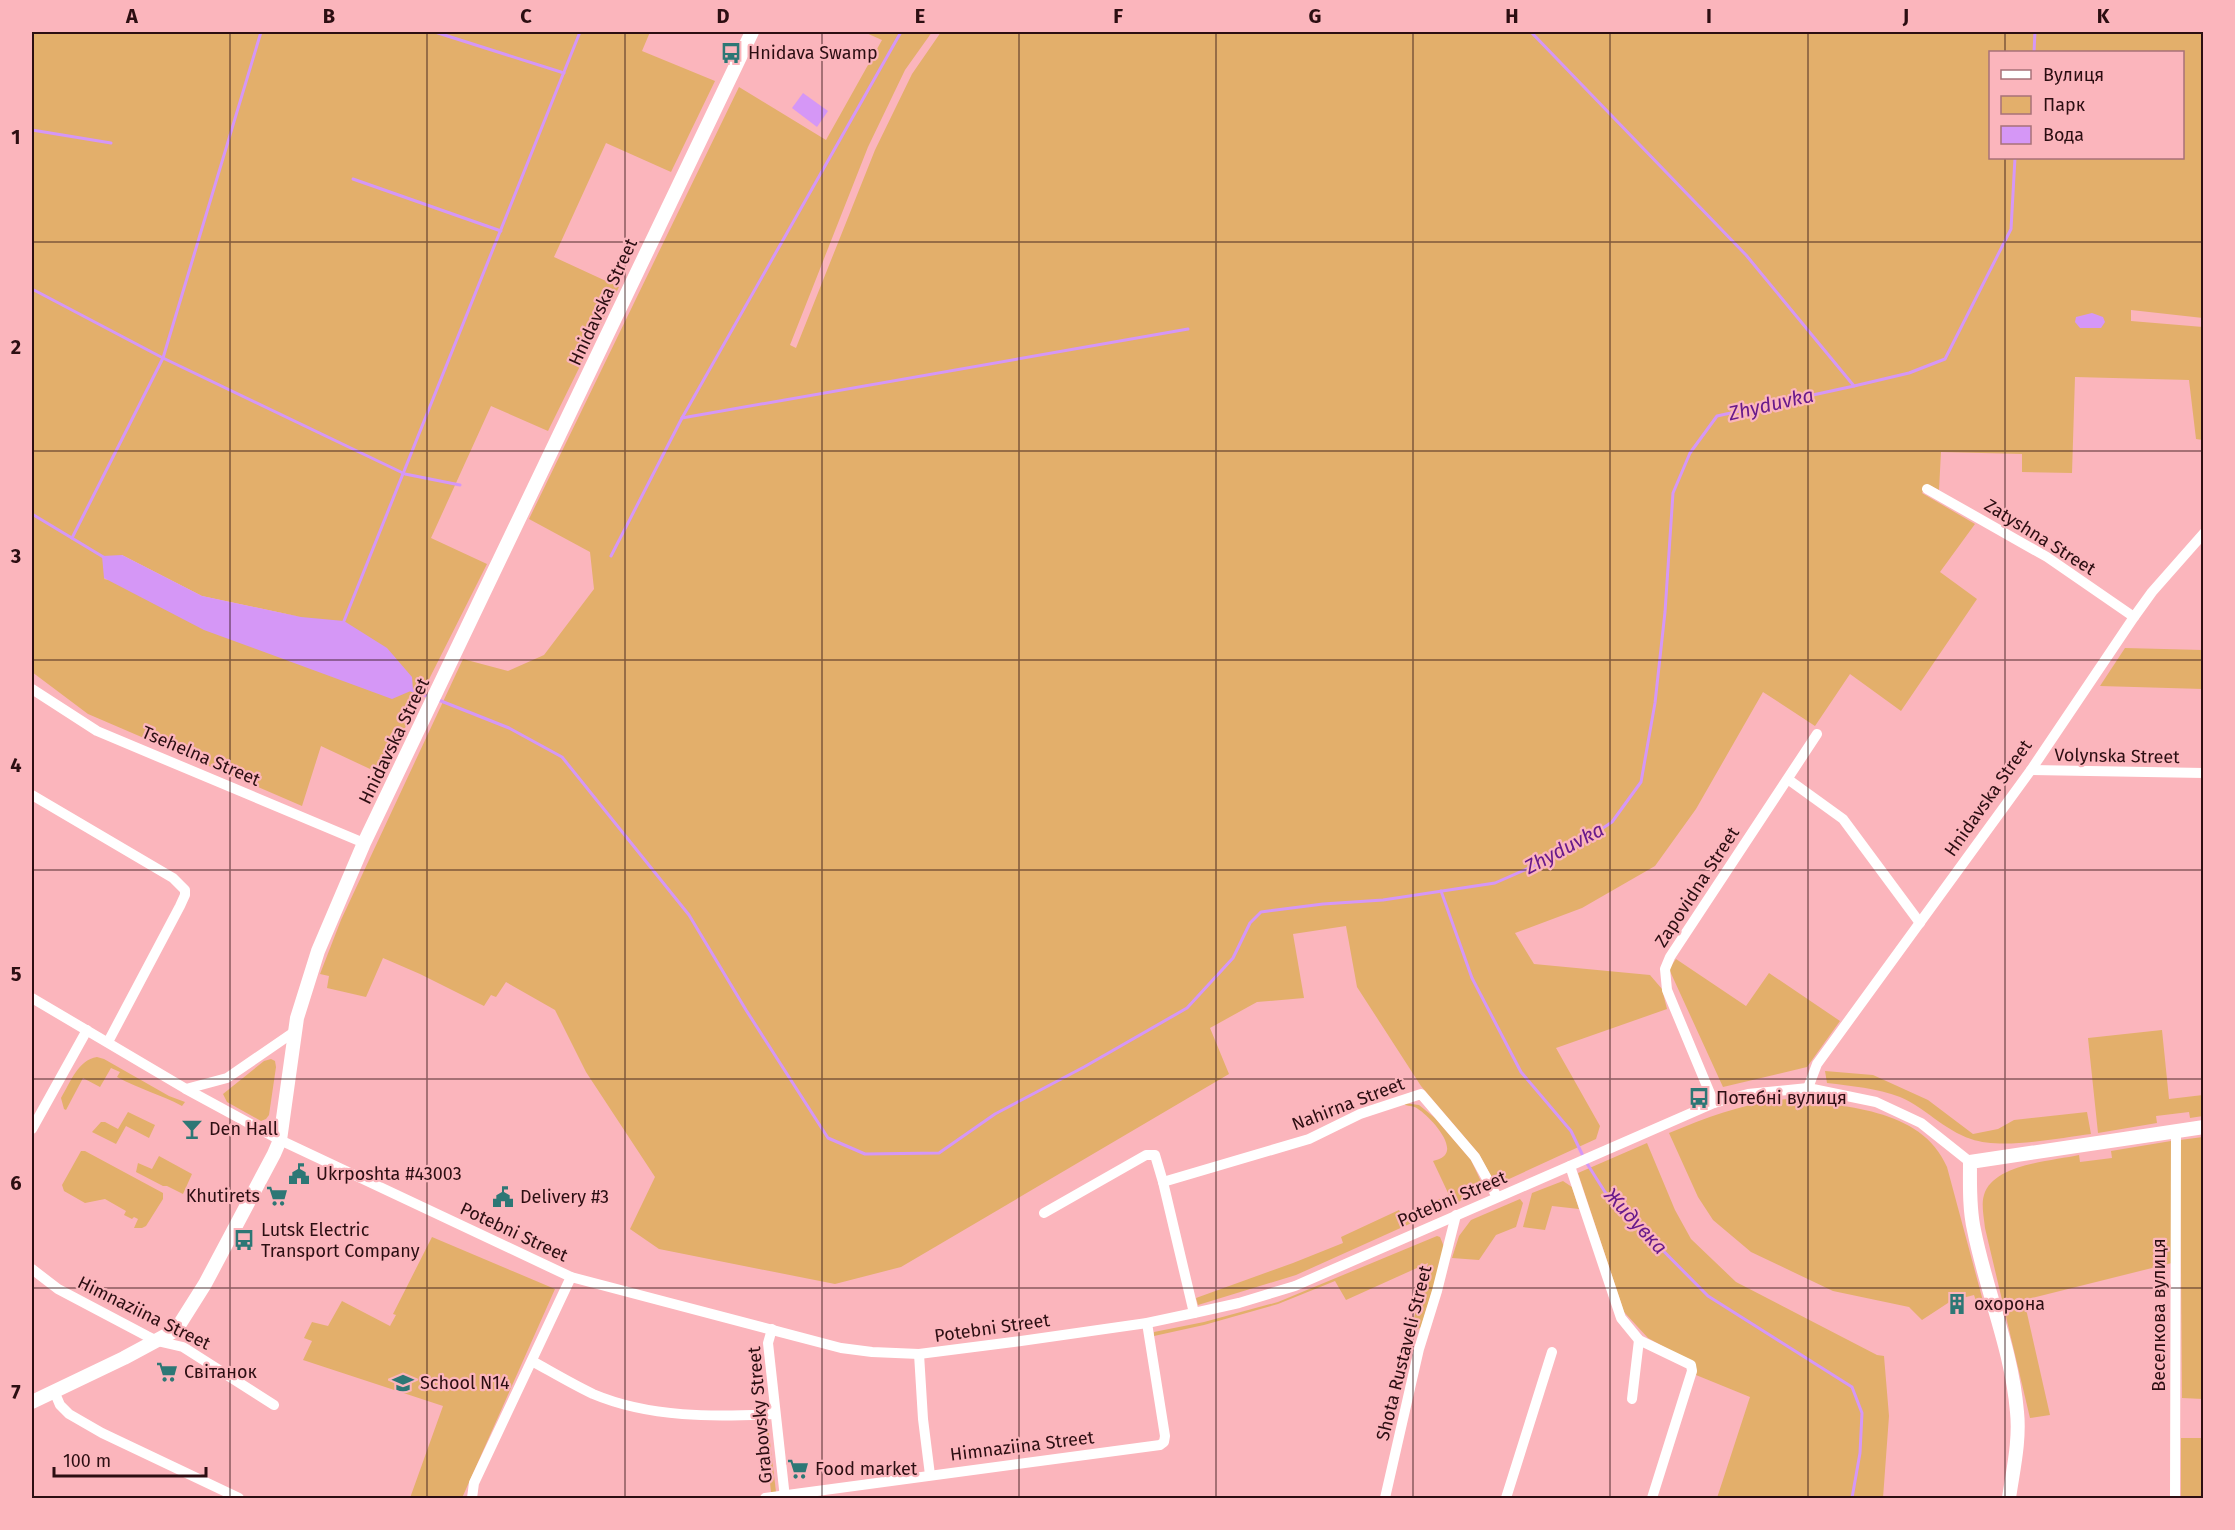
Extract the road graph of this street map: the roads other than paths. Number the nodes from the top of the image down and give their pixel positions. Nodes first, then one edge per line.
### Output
1 (752, 32) edge
2 (1927, 489) dead end
3 (2204, 533) edge
4 (2134, 617) junction
5 (32, 689) edge
6 (1817, 734) dead end
7 (2031, 770) junction
8 (2204, 773) edge
9 (1789, 780) junction
10 (32, 795) edge
11 (364, 843) junction
12 (1920, 923) junction
13 (32, 998) edge
14 (87, 1030) junction
15 (294, 1032) junction
16 (108, 1042) junction
17 (1808, 1088) junction
18 (186, 1089) junction
19 (1714, 1103) junction
20 (2204, 1127) edge
21 (32, 1129) edge
22 (2176, 1131) junction
23 (280, 1140) junction
24 (1970, 1162) junction
25 (1573, 1164) junction
26 (1163, 1182) junction
27 (1497, 1197) junction
28 (1044, 1213) dead end
29 (1456, 1215) junction
30 (32, 1269) edge
31 (571, 1277) junction
32 (1194, 1313) junction
33 (1147, 1323) junction
34 (771, 1329) junction
35 (1639, 1340) junction
36 (157, 1341) junction
37 (1552, 1352) dead end
38 (919, 1354) junction
39 (532, 1361) junction
40 (54, 1391) junction
41 (1632, 1399) dead end
42 (32, 1402) edge
43 (274, 1405) dead end
44 (775, 1414) junction
45 (930, 1475) junction
46 (785, 1497) edge
47 (239, 1498) edge
48 (472, 1498) edge
49 (765, 1498) edge
50 (1385, 1498) edge
51 (1506, 1498) edge
52 (1652, 1498) edge
53 (2009, 1498) edge
54 (2175, 1498) edge

1 - 11 main road, Hnidavska Street
2 - 4 street, Zatyshna Street
3 - 4 street, Hnidavska Street
4 - 7 street, Hnidavska Street
5 - 11 street, Tsehelna Street
6 - 9 street, Zapovidna Street
7 - 8 street, Volynska Street
7 - 12 street, Hnidavska Street
9 - 12 street
9 - 19 street, Zapovidna Street
10 - 16 street
11 - 15 main road, Hnidavska Street
12 - 17 street, Hnidavska Street
13 - 14 street, Potebni Street
14 - 16 street, Potebni Street
14 - 21 street
15 - 18 street
15 - 23 main road, Hnidavska Street
16 - 18 street, Potebni Street
17 - 19 street, Potebni Street
17 - 24 street, Potebni Street
18 - 23 street, Potebni Street
19 - 25 street, Potebni Street
20 - 22 main road
22 - 24 main road
22 - 54 street, Веселкова вулиця
23 - 31 street, Potebni Street
23 - 36 main road, Hnidavska Street
24 - 53 main road
25 - 27 street, Potebni Street
25 - 35 street
26 - 27 street, Nahirna Street
26 - 28 street
26 - 32 street
27 - 29 street, Potebni Street
29 - 32 street, Potebni Street
29 - 50 street, Shota Rustaveli Street
30 - 36 street, Himnaziina Street
31 - 34 street, Potebni Street
31 - 39 street
32 - 33 street, Potebni Street
33 - 38 street, Potebni Street
33 - 45 street, Himnaziina Street
34 - 38 street, Potebni Street
34 - 44 street, Grabovsky Street
35 - 41 street
35 - 52 street
36 - 40 main road, Hnidavska Street
36 - 43 street, Himnaziina Street
37 - 51 street
38 - 45 street
39 - 44 street
39 - 48 street
40 - 42 main road, Hnidavska Street
40 - 47 street
44 - 46 street, Grabovsky Street
45 - 46 street, Himnaziina Street
46 - 49 street, Himnaziina Street

